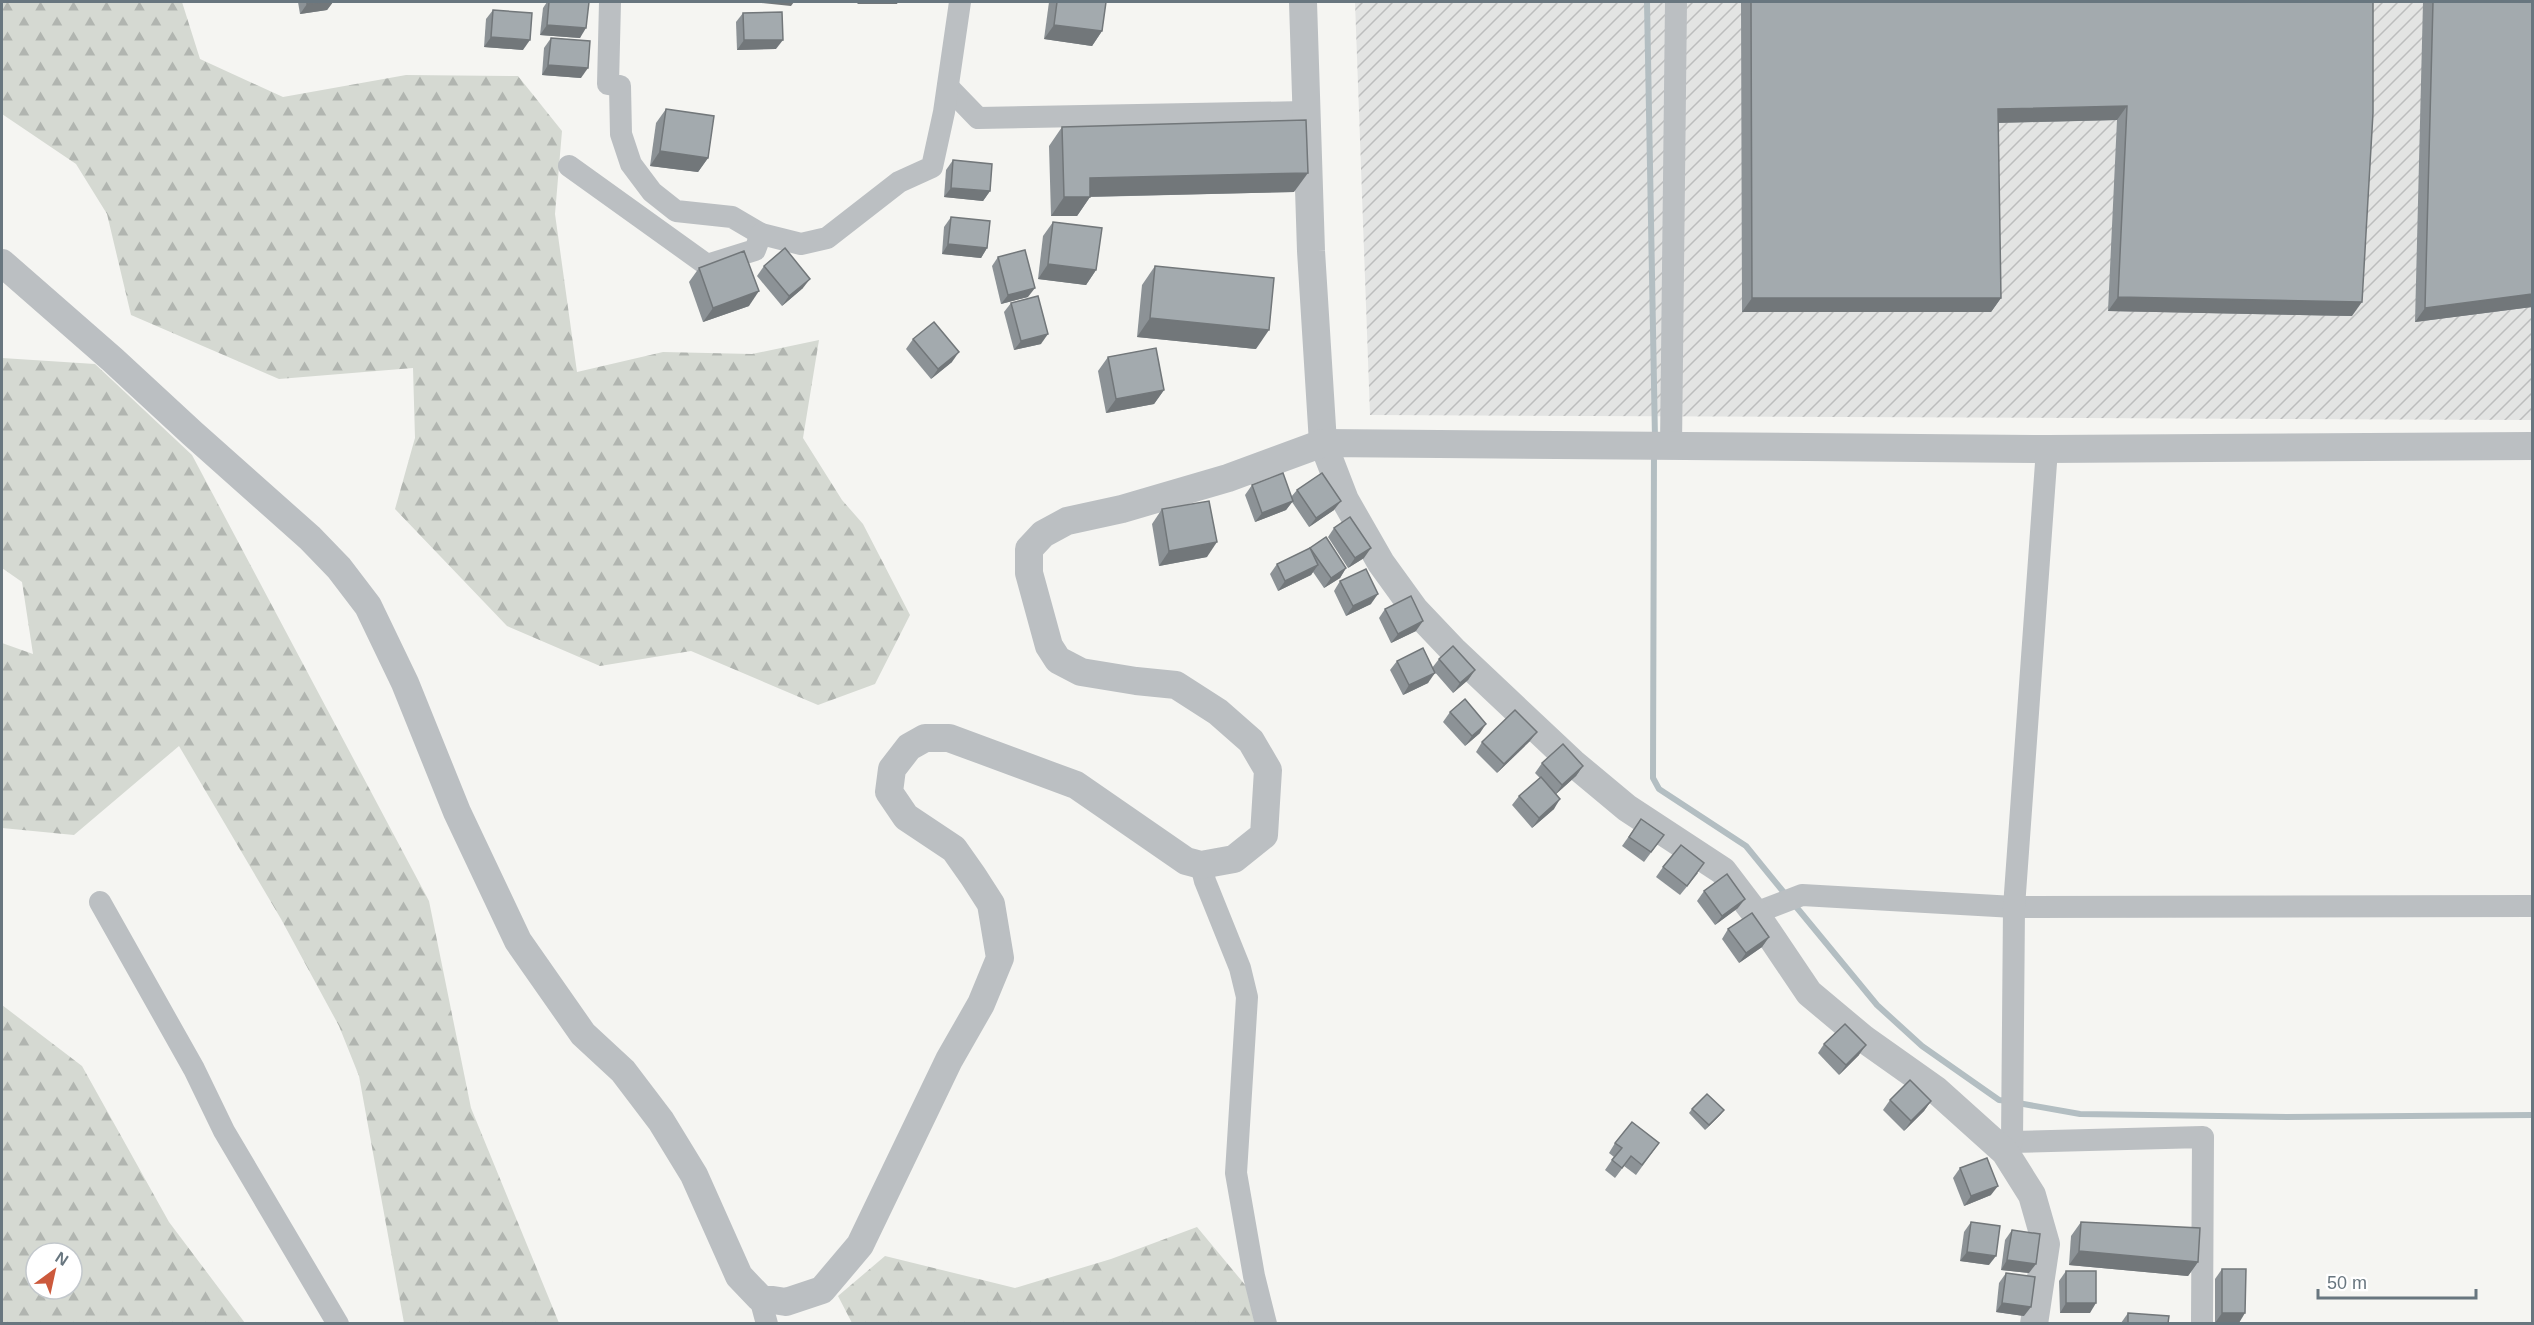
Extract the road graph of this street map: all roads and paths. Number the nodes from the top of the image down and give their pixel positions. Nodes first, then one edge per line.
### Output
1 (610, 2) edge
2 (960, 2) edge
3 (1303, 2) edge
4 (1676, 2) edge
5 (948, 87) junction
6 (1305, 112) junction
7 (569, 166) dead end
8 (761, 234) junction
9 (2, 263) edge
10 (1323, 444) junction
11 (2532, 446) edge
12 (1670, 447) junction
13 (2048, 449) junction
14 (1201, 866) junction
15 (100, 902) dead end
16 (2532, 906) edge
17 (2014, 907) junction
18 (1762, 910) junction
19 (2008, 1147) junction
20 (763, 1311) edge
21 (338, 1323) edge
22 (1266, 1323) edge
23 (2034, 1323) edge
24 (2202, 1323) edge

1 - 8 street
2 - 5 street
3 - 6 street
4 - 12 street
5 - 6 street
5 - 8 street
6 - 10 street
7 - 8 street
9 - 20 street
10 - 12 street
10 - 14 street
10 - 18 street
11 - 13 street
12 - 13 street
13 - 17 street
14 - 20 street
14 - 22 street
15 - 21 street
16 - 17 street
17 - 18 street
17 - 19 street
18 - 19 street
19 - 23 street
19 - 24 street

